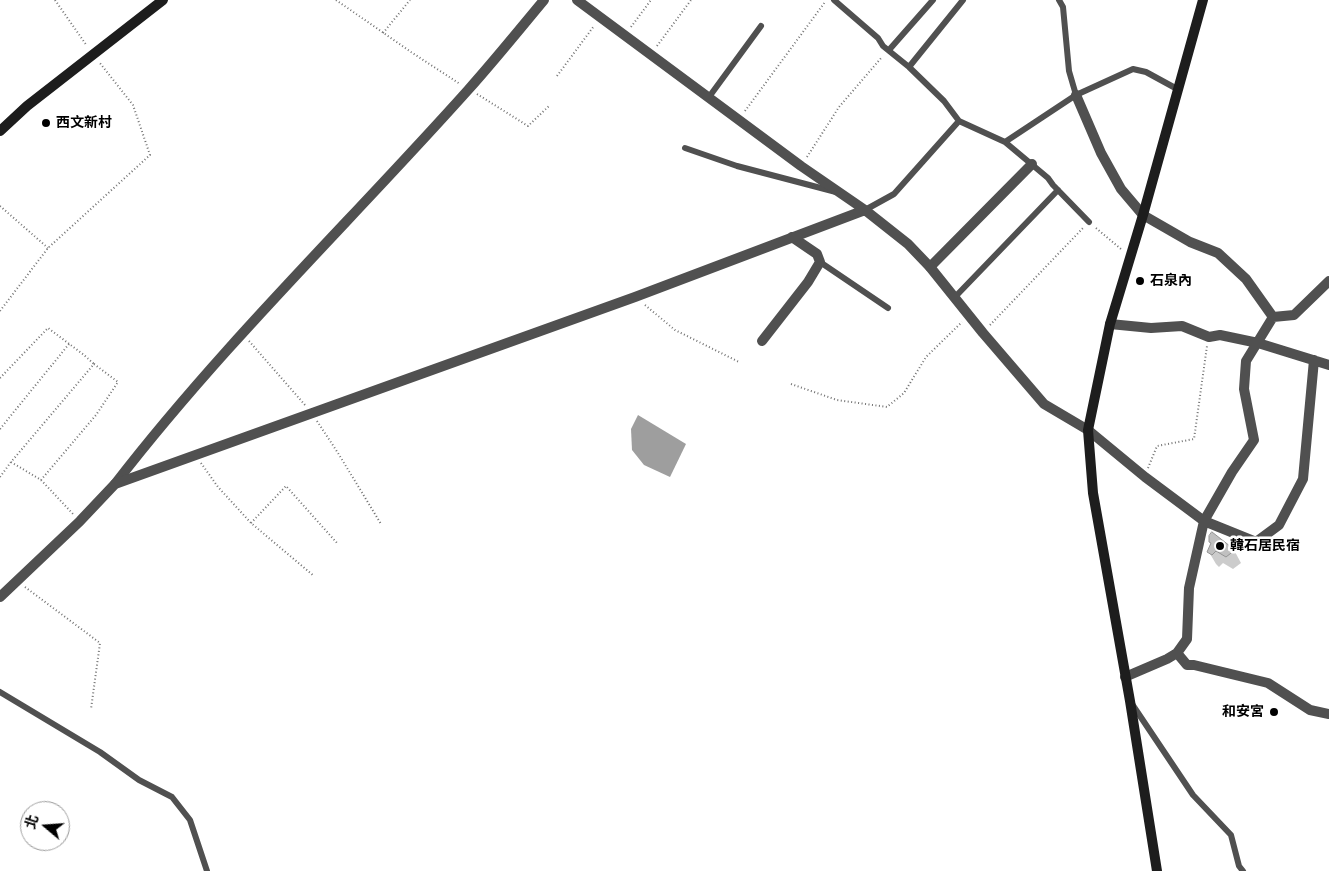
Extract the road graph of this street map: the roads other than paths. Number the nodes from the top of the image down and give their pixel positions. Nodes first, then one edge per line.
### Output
1 (163, 0) edge
2 (544, 0) edge
3 (577, 0) edge
4 (834, 0) edge
5 (933, 0) edge
6 (963, 0) edge
7 (1059, 0) edge
8 (1203, 0) edge
9 (761, 26) dead end
10 (889, 50) junction
11 (909, 67) junction
12 (1178, 90) junction
13 (1076, 95) junction
14 (709, 97) junction
15 (959, 121) junction
16 (0, 131) edge
17 (1005, 142) junction
18 (685, 148) dead end
19 (1032, 164) junction
20 (1058, 190) junction
21 (842, 194) junction
22 (865, 210) junction
23 (1143, 215) junction
24 (1089, 222) road end
25 (792, 237) junction
26 (820, 262) junction
27 (930, 267) junction
28 (1329, 281) edge
29 (955, 297) junction
30 (888, 308) dead end
31 (1273, 317) junction
32 (1110, 324) junction
33 (762, 341) dead end
34 (1258, 343) junction
35 (1314, 360) junction
36 (1329, 365) edge
37 (1088, 430) junction
38 (115, 484) junction
39 (1204, 521) junction
40 (0, 597) edge
41 (1177, 653) junction
42 (1125, 677) junction
43 (0, 692) edge
44 (1130, 701) junction
45 (1329, 714) edge
46 (207, 871) edge
47 (1156, 871) edge
48 (1243, 871) edge

1 - 16 main road
2 - 38 street
3 - 14 street
4 - 10 lane
5 - 10 lane
6 - 11 lane
7 - 13 lane
8 - 12 main road
9 - 14 lane
10 - 11 lane
11 - 15 lane
12 - 13 lane
12 - 23 main road
13 - 17 lane
13 - 23 street
14 - 21 street
15 - 17 lane
15 - 22 lane
17 - 19 lane
18 - 21 lane
19 - 20 lane
19 - 27 street
20 - 24 lane
20 - 29 lane
21 - 22 street
22 - 25 street
22 - 27 street
23 - 31 street
23 - 32 main road
25 - 26 street
25 - 38 street
26 - 30 lane
26 - 33 street
27 - 29 street
28 - 31 street
29 - 37 street
31 - 34 street
32 - 34 street
32 - 37 main road
34 - 35 street
34 - 39 street
35 - 36 street
35 - 39 street
37 - 39 street
37 - 42 main road
38 - 40 street
39 - 41 street
41 - 42 street
41 - 45 street
42 - 44 main road
43 - 46 lane
44 - 47 main road
44 - 48 lane

